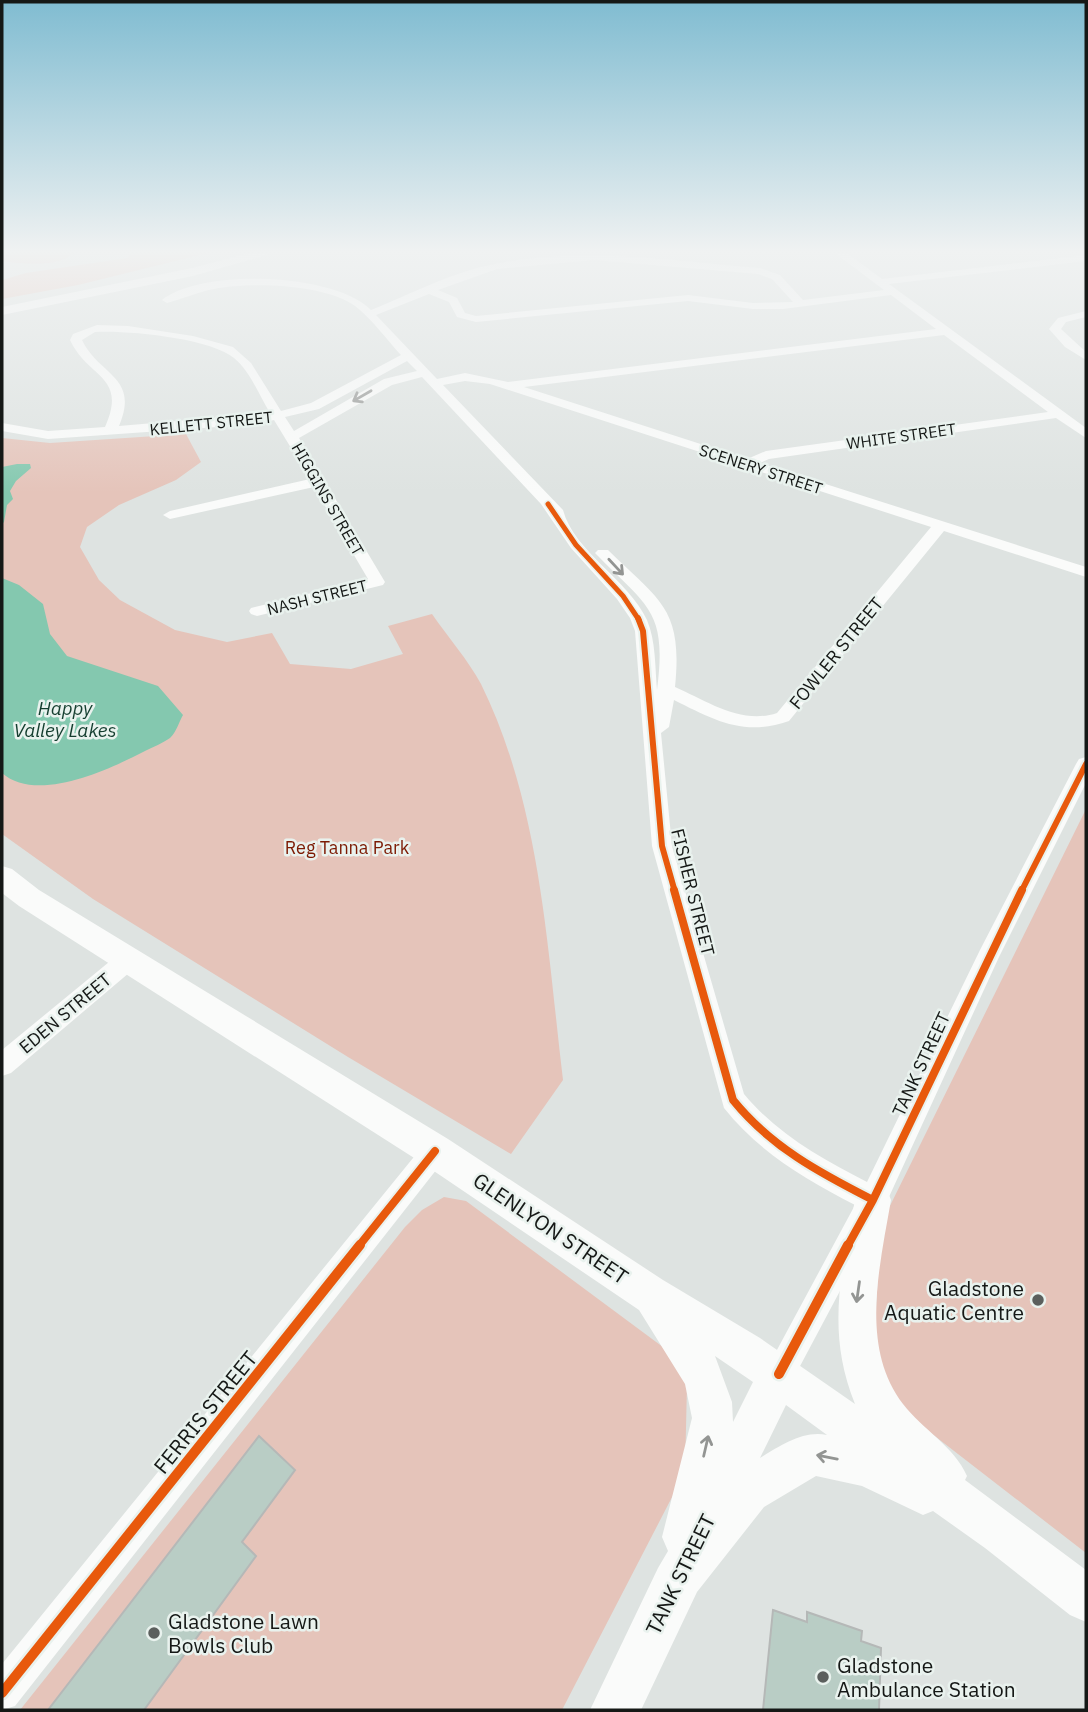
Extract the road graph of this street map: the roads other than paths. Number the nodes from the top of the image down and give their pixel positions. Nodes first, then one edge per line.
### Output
1 (84, 333) edge
2 (144, 333) edge
3 (387, 333) edge
4 (930, 333) edge
5 (949, 333) edge
6 (1056, 333) edge
7 (408, 356) junction
8 (1086, 357) edge
9 (430, 378) junction
10 (549, 379) junction
11 (506, 386) junction
12 (534, 396) junction
13 (276, 417) junction
14 (1063, 418) junction
15 (1086, 418) edge
16 (2, 427) edge
17 (110, 432) junction
18 (1086, 434) edge
19 (292, 437) junction
20 (747, 464) junction
21 (317, 482) junction
22 (548, 504) junction
23 (170, 515) dead end
24 (940, 526) junction
25 (1086, 572) edge
26 (377, 582) joint
27 (257, 611) dead end
28 (667, 690) junction
29 (656, 750) junction
30 (1086, 764) edge
31 (2, 877) edge
32 (128, 960) junction
33 (2, 1065) edge
34 (435, 1151) junction
35 (873, 1200) junction
36 (649, 1294) junction
37 (779, 1374) junction
38 (1001, 1532) junction
39 (674, 1584) junction
40 (1086, 1599) edge
41 (2, 1693) edge
42 (615, 1710) edge

1 - 17 street, HIGGINS STREET
2 - 13 street, HIGGINS STREET
3 - 7 street, FISHER STREET
4 - 10 street
5 - 14 street
6 - 8 street
7 - 9 street, FISHER STREET
7 - 13 street, KELLETT STREET
9 - 11 street, SCENERY STREET
9 -> 19 street, KELLETT STREET
9 - 22 street, FISHER STREET
10 - 11 street
10 - 12 street
11 - 12 street, SCENERY STREET
12 - 20 street, SCENERY STREET
13 - 17 street, KELLETT STREET
13 - 19 street, HIGGINS STREET
14 - 15 street, WHITE STREET
14 - 18 street
14 - 20 street, WHITE STREET
16 - 17 street, KELLETT STREET
19 - 21 street, HIGGINS STREET
20 - 24 street, SCENERY STREET
21 - 23 street
21 - 26 street, HIGGINS STREET
22 -> 28 street, FISHER STREET
22 - 29 street, FISHER STREET
24 - 25 street, SCENERY STREET
24 - 28 street, FOWLER STREET
26 - 27 street, NASH STREET
28 - 29 street, FISHER STREET
29 - 35 street, FISHER STREET
30 - 35 street, TANK STREET
31 - 32 main road, GLENLYON STREET
32 - 33 street, EDEN STREET
32 - 34 main road, GLENLYON STREET
34 - 36 main road, GLENLYON STREET
34 - 41 street, FERRIS STREET
35 - 37 street, TANK STREET
35 -> 38 main road
36 - 37 main road, GLENLYON STREET
39 -> 36 main road
37 - 38 main road, GLENLYON STREET
37 - 39 main road, TANK STREET
38 -> 39 main road
38 - 40 main road, GLENLYON STREET
39 - 42 main road, TANK STREET

